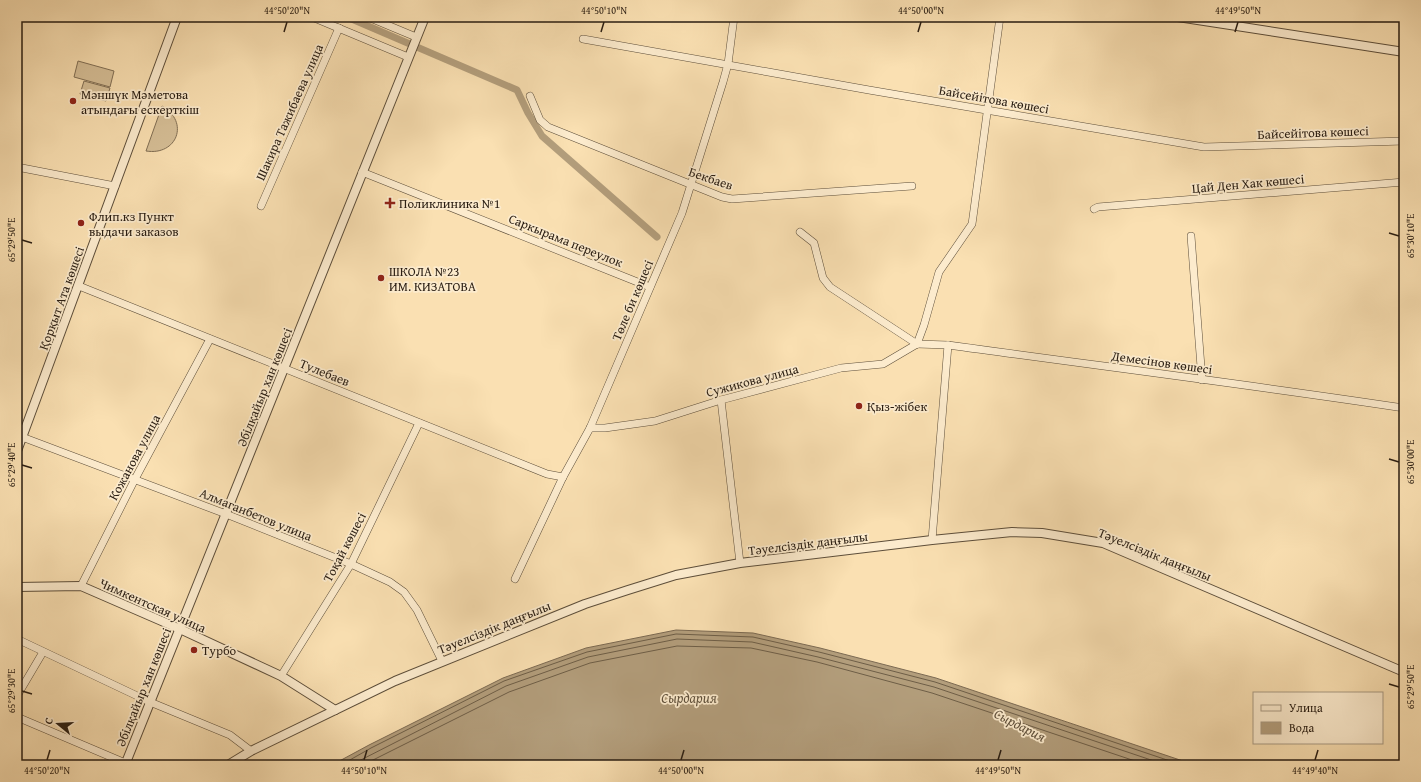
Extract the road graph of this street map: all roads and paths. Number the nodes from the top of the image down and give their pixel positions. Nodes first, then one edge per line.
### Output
1 (177, 17) edge
2 (312, 17) edge
3 (368, 17) edge
4 (424, 17) edge
5 (734, 17) edge
6 (1000, 17) edge
7 (1178, 17) edge
8 (1218, 20) edge
9 (339, 28) junction
10 (416, 37) junction
11 (583, 39) dead end
12 (1404, 52) edge
13 (408, 57) junction
14 (728, 64) junction
15 (530, 96) dead end
16 (988, 110) junction
17 (1404, 141) edge
18 (17, 166) edge
19 (362, 172) junction
20 (1404, 182) edge
21 (690, 184) junction
22 (115, 186) junction
23 (912, 186) dead end
24 (261, 206) dead end
25 (1094, 210) dead end
26 (800, 232) dead end
27 (1191, 236) dead end
28 (79, 286) junction
29 (650, 286) junction
30 (210, 339) junction
31 (917, 344) junction
32 (948, 345) junction
33 (284, 369) junction
34 (1202, 380) junction
35 (721, 400) junction
36 (1404, 408) edge
37 (418, 423) junction
38 (590, 428) junction
39 (22, 437) junction
40 (17, 451) edge
41 (563, 477) junction
42 (135, 479) junction
43 (226, 514) junction
44 (932, 540) junction
45 (740, 563) junction
46 (351, 564) junction
47 (514, 579) dead end
48 (81, 586) junction
49 (17, 587) edge
50 (180, 629) junction
51 (17, 639) edge
52 (43, 652) junction
53 (442, 661) junction
54 (1404, 672) edge
55 (281, 676) junction
56 (17, 696) edge
57 (150, 702) junction
58 (335, 710) junction
59 (17, 717) edge
60 (251, 751) junction
61 (127, 764) edge
62 (228, 765) edge

1 - 22 street, Қорқыт Ата көшесі
2 - 9 street
3 - 10 street
4 - 10 street, Әбілқайыр хан көшесі
5 - 14 street, Төле би көшесі
6 - 16 street
7 - 8 street
8 - 12 street
9 - 13 street
9 - 24 street, Шакира Тажибаева улица
10 - 13 street, Әбілқайыр хан көшесі
11 - 14 street, Байсейітова көшесі
13 - 19 street, Әбілқайыр хан көшесі
14 - 16 street, Байсейітова көшесі
14 - 21 street, Төле би көшесі
15 - 21 street, Бекбаев
16 - 17 street, Байсейітова көшесі
16 - 31 street
18 - 22 street
19 - 29 street, Саркырама переулок
19 - 33 street, Әбілқайыр хан көшесі
20 - 25 street, Цай Ден Хак көшесі
21 - 23 street, Бекбаев
21 - 29 street, Төле би көшесі
22 - 28 street, Қорқыт Ата көшесі
26 - 31 street
27 - 34 street
28 - 30 street, Тулебаев
28 - 39 street, Қорқыт Ата көшесі
29 - 38 street, Төле би көшесі
30 - 33 street, Тулебаев
30 - 42 street, Кожанова улица
31 - 32 street, Демесінов көшесі
31 - 35 street, Сужикова улица
32 - 34 street, Демесінов көшесі
32 - 44 street
33 - 37 street, Тулебаев
33 - 43 street, Әбілқайыр хан көшесі
34 - 36 street, Демесінов көшесі
35 - 38 street, Сужикова улица
35 - 45 street
37 - 41 street, Тулебаев
37 - 46 street, Тоқай көшесі
38 - 41 street, Төле би көшесі
39 - 40 street, Қорқыт Ата көшесі
39 - 42 street, Алмаганбетов улица
41 - 47 street, Төле би көшесі
42 - 43 street, Алмаганбетов улица
42 - 48 street, Кожанова улица
43 - 46 street, Алмаганбетов улица
43 - 50 street, Әбілқайыр хан көшесі
44 - 45 street, Тәуелсіздік даңғылы
44 - 54 street, Тәуелсіздік даңғылы
45 - 53 street, Тәуелсіздік даңғылы
46 - 53 street, Алмаганбетов улица
46 - 55 street, Тоқай көшесі
48 - 49 street, Чимкентская улица
48 - 50 street, Чимкентская улица
50 - 55 street, Чимкентская улица
50 - 57 street, Әбілқайыр хан көшесі
51 - 52 street
52 - 56 street
52 - 57 street
53 - 58 street, Тәуелсіздік даңғылы
55 - 58 street, Чимкентская улица
57 - 60 street
57 - 61 street, Әбілқайыр хан көшесі
58 - 60 street, Тәуелсіздік даңғылы
59 - 61 street
60 - 62 street, Тәуелсіздік даңғылы

